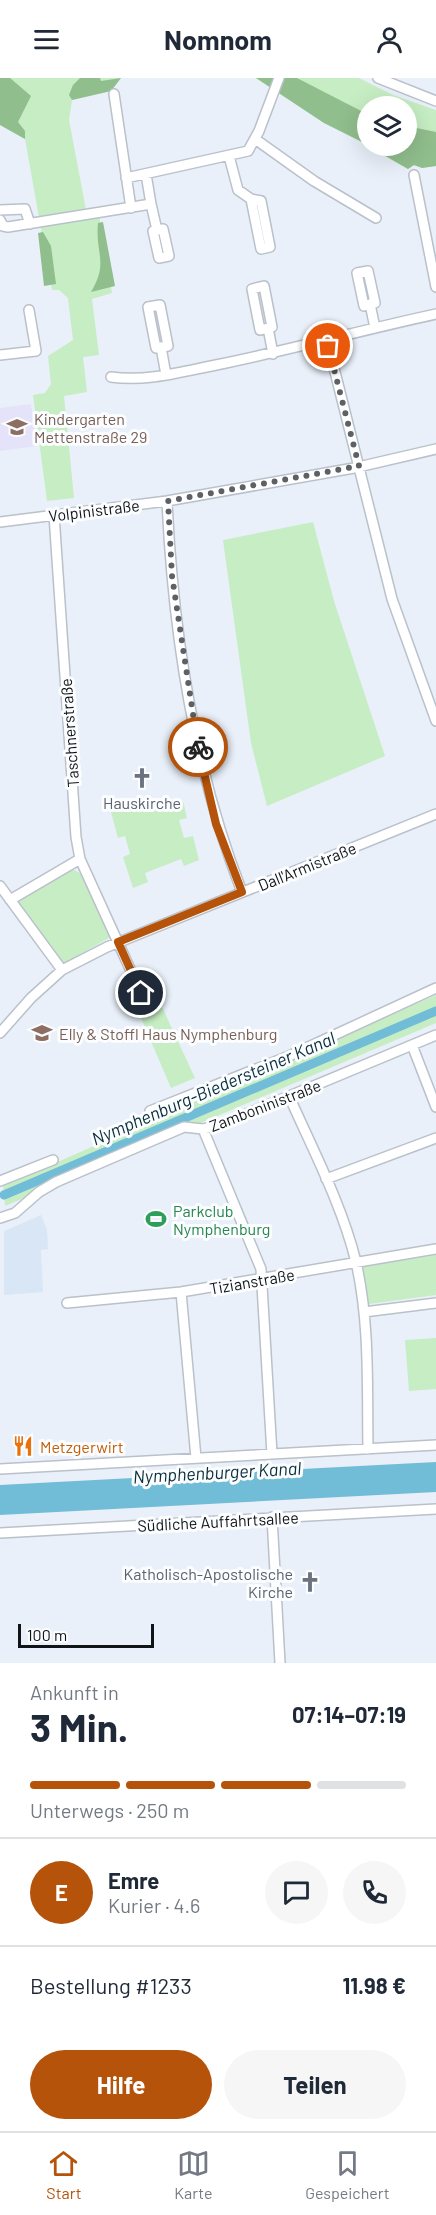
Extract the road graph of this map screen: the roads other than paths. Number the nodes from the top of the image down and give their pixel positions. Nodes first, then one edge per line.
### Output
1 (279, 78) edge
2 (378, 78) edge
3 (114, 94) dead end
4 (436, 101) edge
5 (255, 139) junction
6 (230, 156) junction
7 (146, 174) junction
8 (414, 175) dead end
9 (126, 178) junction
10 (251, 199) junction
11 (151, 204) junction
12 (131, 208) junction
13 (0, 210) edge
14 (376, 218) dead end
15 (0, 220) edge
16 (30, 224) junction
17 (157, 230) dead end
18 (436, 286) edge
19 (370, 304) dead end
20 (28, 310) dead end
21 (436, 314) edge
22 (268, 328) dead end
23 (375, 328) junction
24 (327, 340) junction
25 (161, 347) dead end
26 (273, 354) junction
27 (0, 355) edge
28 (166, 375) junction
29 (111, 377) dead end
30 (436, 448) edge
31 (359, 466) junction
32 (168, 501) junction
33 (54, 515) junction
34 (0, 522) edge
35 (436, 721) edge
36 (436, 814) edge
37 (80, 859) junction
38 (0, 886) edge
39 (242, 892) junction
40 (10, 900) junction
41 (118, 942) junction
42 (62, 970) junction
43 (436, 988) edge
44 (141, 993) dead end
45 (0, 1033) edge
46 (436, 1035) edge
47 (412, 1045) junction
48 (289, 1096) junction
49 (436, 1107) edge
50 (150, 1111) dead end
51 (203, 1129) junction
52 (436, 1138) edge
53 (53, 1160) dead end
54 (326, 1179) junction
55 (0, 1181) edge
56 (0, 1218) edge
57 (436, 1249) edge
58 (355, 1261) junction
59 (262, 1280) junction
60 (182, 1292) junction
61 (68, 1303) dead end
62 (436, 1303) edge
63 (364, 1312) junction
64 (436, 1445) edge
65 (368, 1449) junction
66 (272, 1454) junction
67 (196, 1458) junction
68 (0, 1469) edge
69 (436, 1509) edge
70 (272, 1517) junction
71 (0, 1533) edge
72 (280, 1663) edge

1 - 5 street
2 - 4 street
3 - 9 street
5 - 6 street
5 - 14 street
6 - 7 street
6 - 10 street
7 - 9 street
7 - 11 street
8 - 18 street
9 - 12 street
10 - 10 street
11 - 12 street
11 - 17 street
12 - 16 street
13 - 16 street
15 - 16 street
19 - 23 street
20 - 27 street
21 - 23 street
22 - 26 street
23 - 24 street
24 - 26 street
24 - 31 street
25 - 28 street
26 - 28 street
28 - 29 street
30 - 31 street, Volpinistraße
31 - 32 street, Volpinistraße
31 - 35 street
32 - 33 street, Volpinistraße
32 - 39 street
33 - 34 street, Volpinistraße
33 - 37 street, Taschnerstraße
36 - 39 street, Dall'Armistraße
37 - 40 street
37 - 41 street, Taschnerstraße
38 - 40 street
39 - 41 street, Dall'Armistraße
40 - 42 street
41 - 42 street, Dall'Armistraße
41 - 44 street, Taschnerstraße
42 - 45 street, Dall'Armistraße
43 - 50 street
46 - 47 street, Zamboninistraße
47 - 48 street, Zamboninistraße
47 - 49 street
48 - 51 street, Zamboninistraße
48 - 54 street
51 - 56 street, Zamboninistraße
51 - 59 street
52 - 54 street
53 - 55 street
54 - 58 street
57 - 58 street, Tizianstraße
58 - 59 street, Tizianstraße
58 - 63 street
59 - 60 street, Tizianstraße
59 - 66 street
60 - 61 street, Tizianstraße
60 - 67 street
62 - 63 street
63 - 65 street
64 - 65 street
65 - 66 street
66 - 67 street
67 - 68 street
69 - 70 street, Südliche Auffahrtsallee
70 - 71 street, Südliche Auffahrtsallee
70 - 72 street

